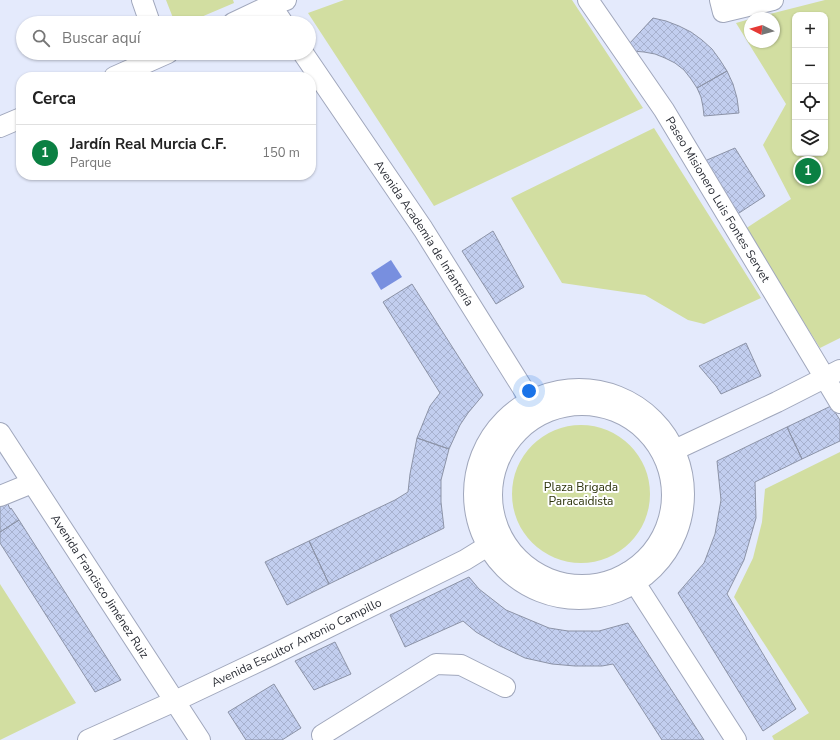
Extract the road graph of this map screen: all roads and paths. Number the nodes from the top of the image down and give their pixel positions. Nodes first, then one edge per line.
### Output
1 (142, 0) edge
2 (588, 0) edge
3 (720, 0) edge
4 (773, 0) edge
5 (275, 2) edge
6 (148, 16) edge
7 (247, 16) edge
8 (280, 16) edge
9 (150, 60) edge
10 (308, 60) edge
11 (125, 72) edge
12 (316, 72) edge
13 (316, 72) edge
14 (16, 120) edge
15 (0, 127) edge
16 (832, 374) edge
17 (840, 403) edge
18 (534, 408) junction
19 (0, 434) edge
20 (669, 453) junction
21 (32, 483) junction
22 (0, 496) edge
23 (495, 542) junction
24 (631, 578) junction
25 (505, 687) dead end
26 (175, 701) junction
27 (322, 735) dead end
28 (88, 740) edge
29 (200, 740) edge
30 (736, 740) edge

1 - 6 street
2 - 16 street, Paseo Misionero Luis Fontes Servet
3 - 4 street
5 - 7 street
5 - 8 street
9 - 11 street
10 - 13 street, Avenida Academia de Infantería
12 - 18 street, Avenida Academia de Infantería
14 - 15 street
16 - 17 street, Paseo Misionero Luis Fontes Servet
16 - 20 street
18 - 20 street
18 - 23 street
19 - 21 street, Avenida Francisco Jiménez Ruiz
20 - 24 street
21 - 22 street
21 - 26 street, Avenida Francisco Jiménez Ruiz
23 - 24 street
23 - 26 street, Avenida Escultor Antonio Campillo
24 - 30 street
25 - 27 street
26 - 28 street, Avenida Escultor Antonio Campillo
26 - 29 street, Avenida Francisco Jiménez Ruiz

